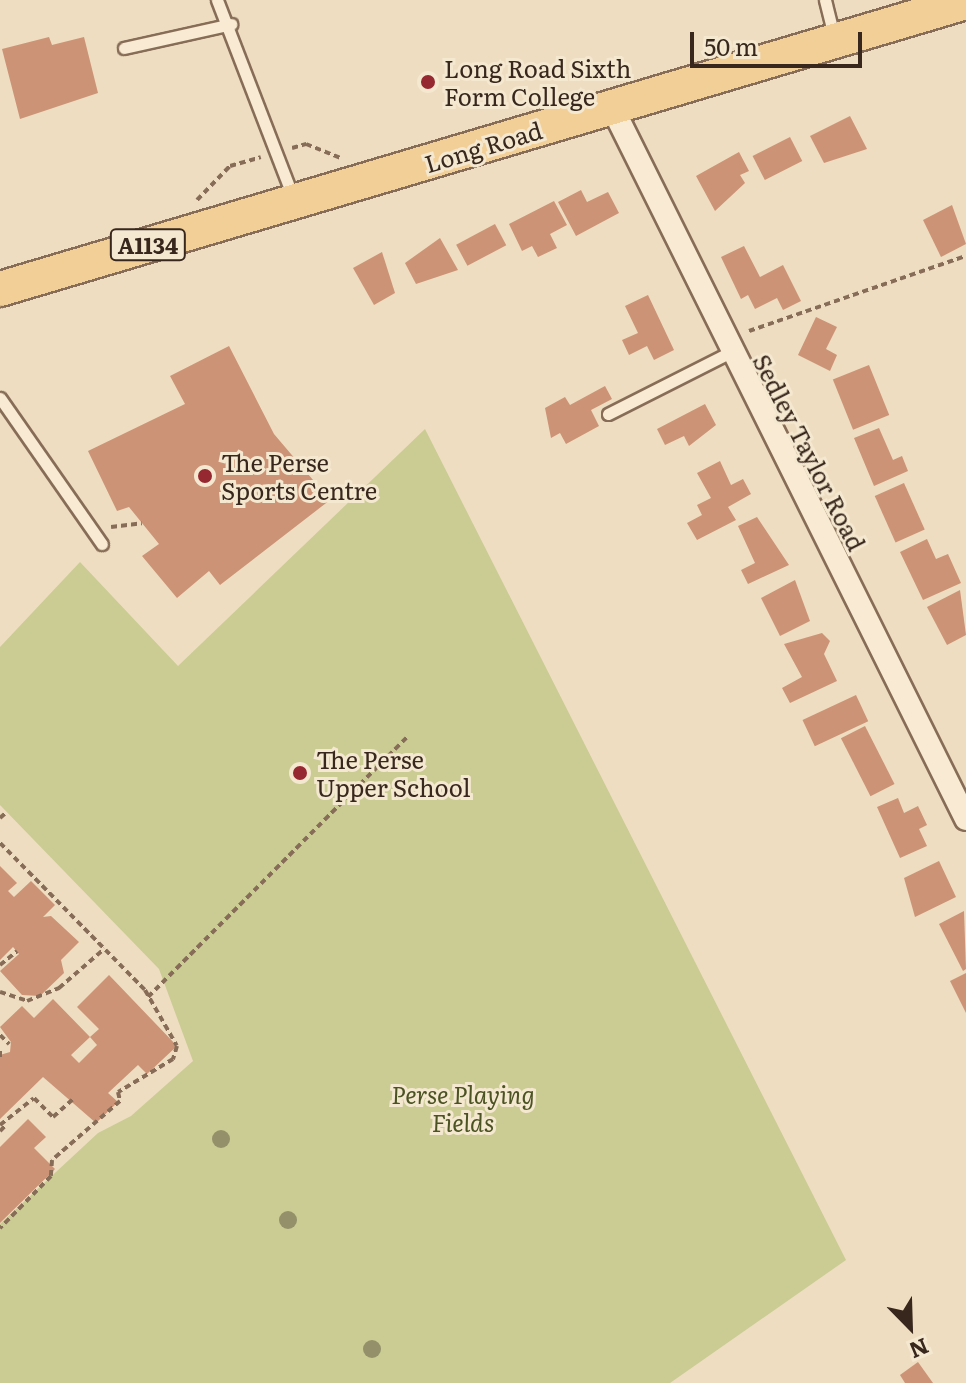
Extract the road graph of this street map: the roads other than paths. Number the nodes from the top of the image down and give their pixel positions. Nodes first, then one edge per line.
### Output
1 (217, 0) edge
2 (825, 0) edge
3 (966, 2) edge
4 (231, 24) junction
5 (835, 41) junction
6 (124, 48) dead end
7 (612, 107) junction
8 (295, 201) junction
9 (0, 289) edge
10 (728, 346) junction
11 (0, 398) edge
12 (608, 414) dead end
13 (102, 544) dead end
14 (966, 819) edge

1 - 4 lane
2 - 5 lane
3 - 5 main road, Long Road / A1134
4 - 6 lane
4 - 8 lane
5 - 7 main road, Long Road / A1134
7 - 8 main road, Long Road / A1134
7 - 10 street, Sedley Taylor Road
8 - 9 main road, Long Road / A1134
10 - 12 lane
10 - 14 street, Sedley Taylor Road
11 - 13 lane

